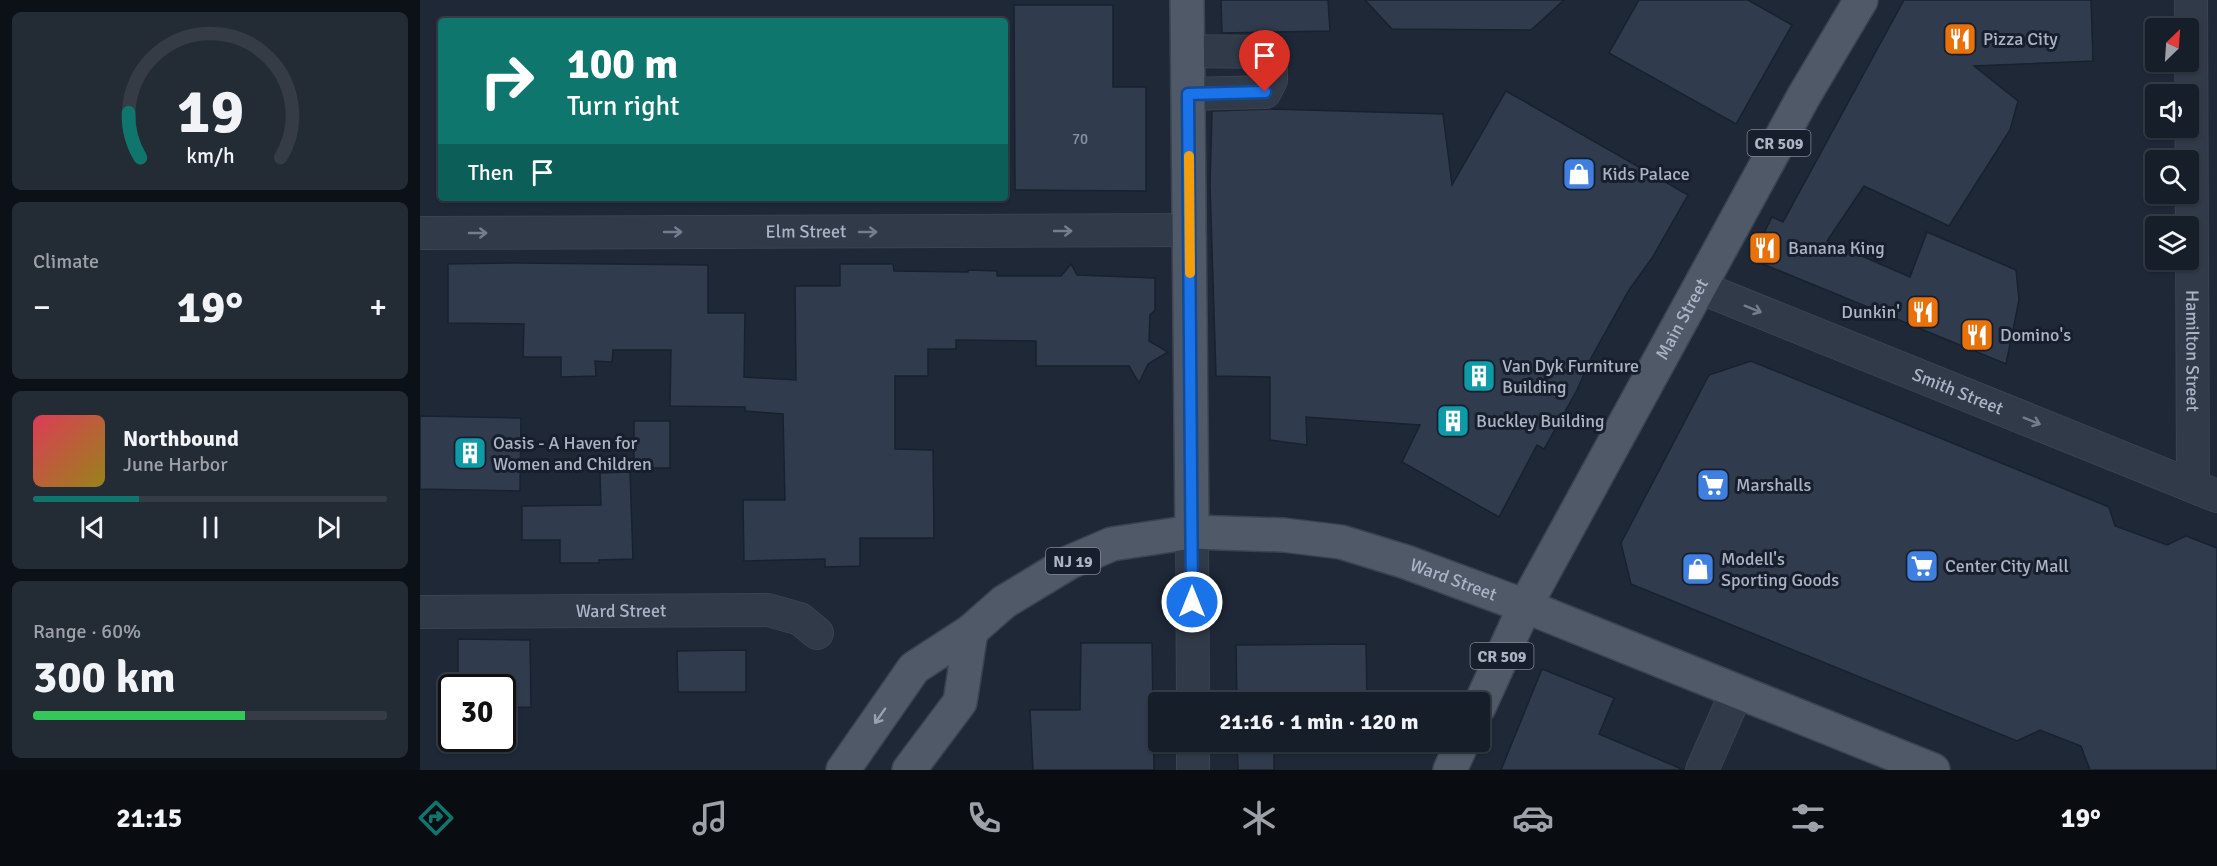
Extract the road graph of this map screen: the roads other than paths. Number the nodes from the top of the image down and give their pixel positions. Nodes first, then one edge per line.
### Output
1 (1187, 0) edge
2 (1861, 0) edge
3 (2191, 0) edge
4 (1188, 51) junction
5 (1188, 94) junction
6 (1190, 230) junction
7 (420, 233) edge
8 (1699, 287) junction
9 (2205, 491) edge
10 (1192, 532) junction
11 (1525, 606) junction
12 (420, 612) edge
13 (971, 631) junction
14 (817, 633) dead end
15 (1193, 692) edge
16 (1486, 692) edge
17 (1737, 692) junction
18 (1193, 752) edge
19 (1458, 752) edge
20 (843, 770) edge
21 (909, 770) edge
22 (1193, 770) edge
23 (1450, 770) edge
24 (1702, 770) edge
25 (1933, 770) edge

1 - 4 main road
2 - 8 main road, Main Street / CR 509
3 - 9 street, Hamilton Street
4 - 5 main road
4 - 5 street
5 - 6 main road
7 -> 6 street, Elm Street
6 - 10 main road
8 -> 9 street, Smith Street
8 - 11 main road, Main Street / CR 509
10 - 11 main road, Ward Street / NJ 19
10 - 13 main road, Ward Street / NJ 19
10 - 15 street
11 - 16 main road, Main Street / CR 509
11 - 17 main road, Ward Street
12 - 14 street, Ward Street
13 -> 20 main road, NJ 19
13 - 21 main road
17 - 24 street
17 - 25 main road, Ward Street
18 - 22 street
19 - 23 main road

